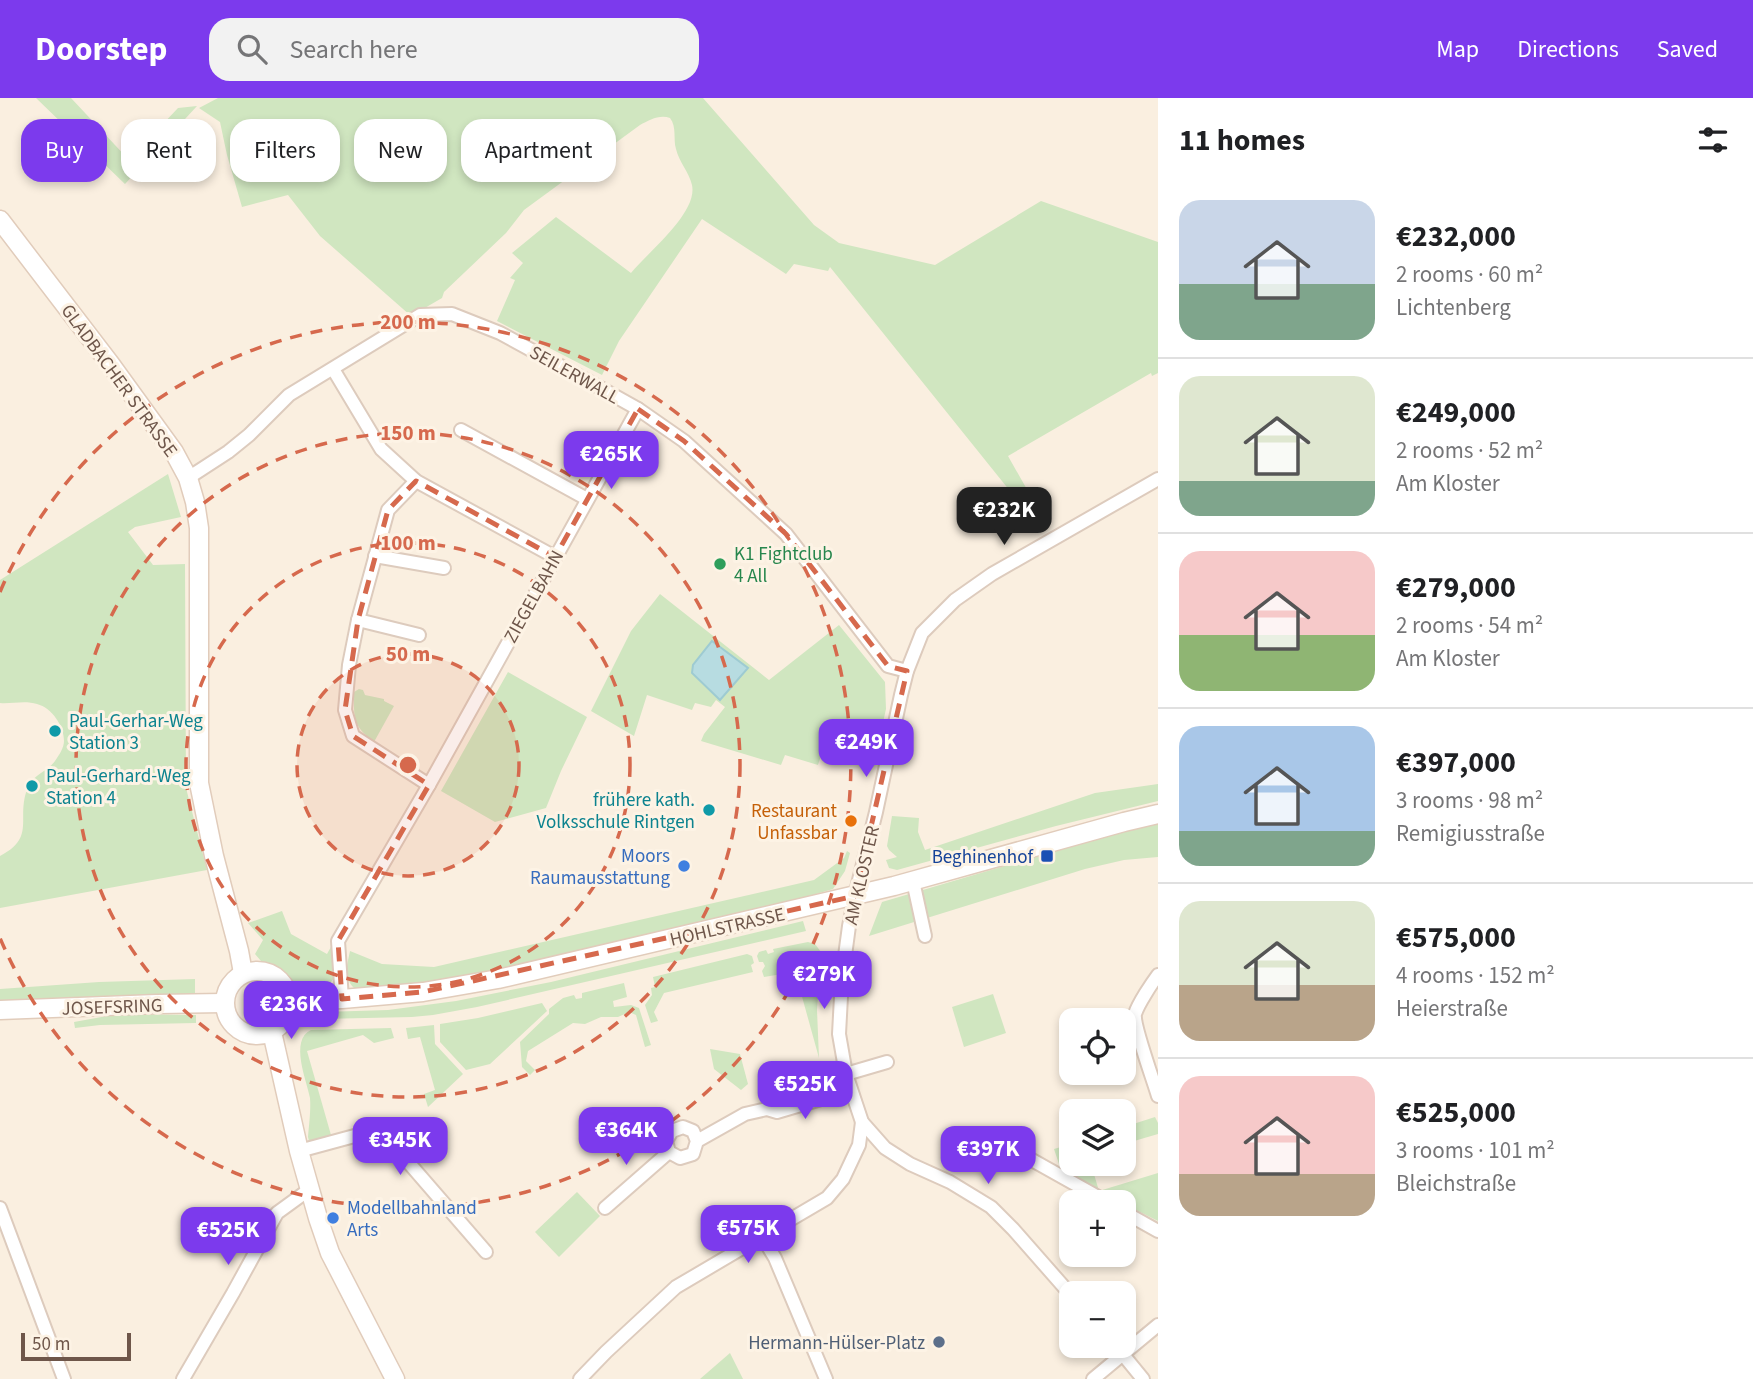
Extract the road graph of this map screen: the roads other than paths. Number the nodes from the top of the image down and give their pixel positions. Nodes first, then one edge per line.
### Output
1 (1, 224) edge
2 (333, 369) junction
3 (638, 409) junction
4 (461, 430) dead end
5 (188, 478) junction
6 (1158, 480) edge
7 (416, 481) junction
8 (587, 499) junction
9 (375, 556) junction
10 (555, 556) junction
11 (444, 568) dead end
12 (358, 620) junction
13 (419, 635) dead end
14 (907, 671) junction
15 (429, 785) junction
16 (1158, 814) edge
17 (913, 881) junction
18 (855, 896) junction
19 (925, 936) dead end
20 (243, 973) junction
21 (1158, 975) edge
22 (342, 999) junction
23 (290, 1001) junction
24 (224, 1003) junction
25 (0, 1010) edge
26 (272, 1032) junction
27 (887, 1062) dead end
28 (846, 1074) junction
29 (1158, 1096) edge
30 (862, 1122) junction
31 (697, 1141) junction
32 (299, 1151) junction
33 (669, 1152) junction
34 (1032, 1160) dead end
35 (310, 1189) junction
36 (1086, 1190) edge
37 (0, 1208) edge
38 (605, 1208) dead end
39 (1136, 1219) edge
40 (1158, 1231) edge
41 (762, 1238) junction
42 (486, 1252) dead end
43 (1059, 1281) edge
44 (1158, 1325) edge
45 (1136, 1339) edge
46 (1112, 1358) edge
47 (1126, 1358) edge
48 (64, 1379) edge
49 (183, 1379) edge
50 (394, 1379) edge
51 (580, 1379) edge
52 (825, 1379) edge
53 (1093, 1379) edge
54 (1143, 1379) edge

1 - 5 main road, GLADBACHER STRASSE
2 - 3 street, SEILERWALL
2 - 5 street, SEILERWALL
2 - 7 street
3 - 8 street, ZIEGELBAHN
3 - 14 street, SEILERWALL
4 - 8 street
5 - 20 main road, GLADBACHER STRASSE
6 - 14 street, AM KLOSTER
7 - 9 street
7 - 10 street
8 - 10 street, ZIEGELBAHN
9 - 11 street
9 - 12 street
10 - 15 street, ZIEGELBAHN
12 - 13 street
12 - 15 street
14 - 18 street, AM KLOSTER
15 - 22 street, ZIEGELBAHN
16 - 17 main road, HOHLSTRASSE
17 - 18 main road, HOHLSTRASSE
17 - 19 street
18 - 22 main road, HOHLSTRASSE
18 - 28 street, AM KLOSTER
20 - 23 main road
20 - 24 main road
21 - 29 street
22 - 23 main road, HOHLSTRASSE
23 - 26 main road
24 - 25 main road, JOSEFSRING
24 - 26 main road
26 - 32 main road
27 - 28 street
28 - 30 street, AM KLOSTER
28 - 31 street
30 - 41 street
30 - 43 street
31 - 33 street
31 - 33 street
32 - 35 main road
32 - 42 street
33 - 38 street
34 - 36 street
35 - 49 street
35 - 50 main road
37 - 48 street
39 - 40 street
41 - 51 street
41 - 52 street
44 - 45 street
46 - 53 street
47 - 54 street

